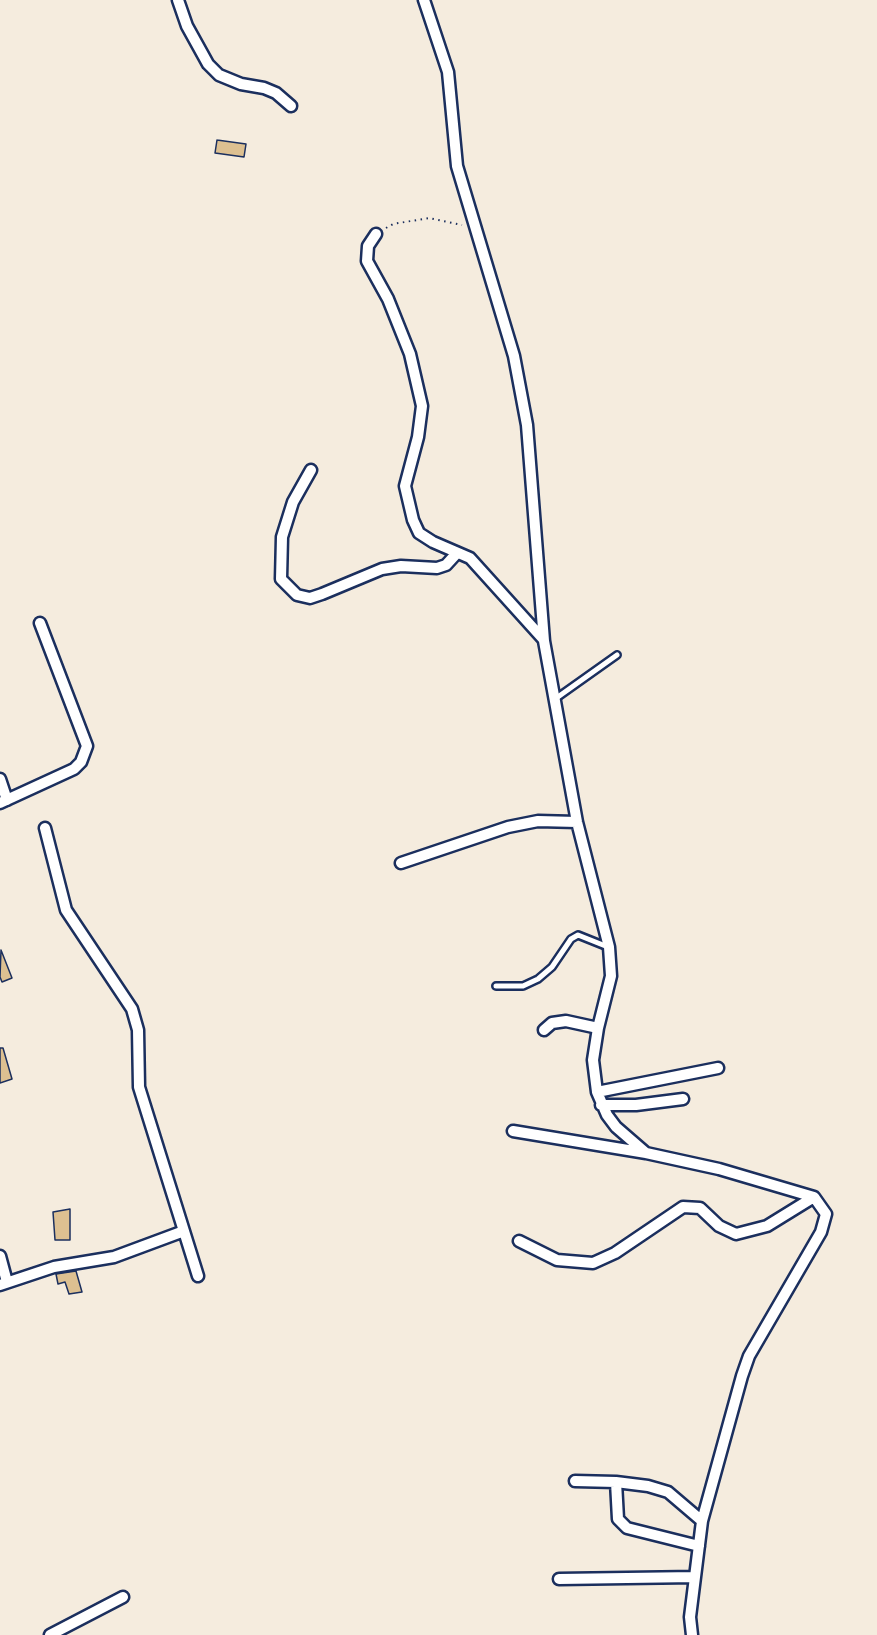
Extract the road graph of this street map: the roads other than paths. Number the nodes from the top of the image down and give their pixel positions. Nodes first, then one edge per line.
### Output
1 (178, 0) edge
2 (424, 0) edge
3 (291, 106) dead end
4 (376, 234) road end
5 (311, 470) dead end
6 (458, 553) junction
7 (40, 623) dead end
8 (544, 640) junction
9 (618, 655) dead end
10 (555, 699) junction
11 (0, 778) edge
12 (3, 802) edge
13 (577, 822) junction
14 (45, 828) dead end
15 (401, 863) dead end
16 (609, 948) junction
17 (496, 986) dead end
18 (597, 1028) junction
19 (544, 1029) dead end
20 (718, 1068) dead end
21 (597, 1092) junction
22 (683, 1100) dead end
23 (601, 1104) junction
24 (513, 1131) dead end
25 (646, 1153) junction
26 (814, 1197) junction
27 (184, 1231) junction
28 (519, 1241) dead end
29 (0, 1256) edge
30 (198, 1276) dead end
31 (3, 1283) edge
32 (575, 1481) dead end
33 (616, 1482) junction
34 (702, 1521) junction
35 (699, 1546) junction
36 (695, 1577) junction
37 (559, 1580) dead end
38 (123, 1597) dead end
39 (50, 1635) edge
40 (692, 1635) edge

1 - 3 street
2 - 8 street
4 - 6 street
5 - 6 street
6 - 8 street
7 - 12 street
8 - 10 street
9 - 10 lane
10 - 13 street
11 - 12 street
13 - 15 street
13 - 16 street
14 - 27 street
16 - 17 lane
16 - 18 street
18 - 19 street
18 - 21 street
20 - 21 street
21 - 23 street
22 - 23 street
23 - 25 street
24 - 25 street
25 - 26 street
26 - 28 street
26 - 34 street
27 - 30 street
27 - 31 street
29 - 31 street
32 - 33 street
33 - 34 street
33 - 35 street
34 - 35 street
35 - 36 street
36 - 37 street
36 - 40 street
38 - 39 street

